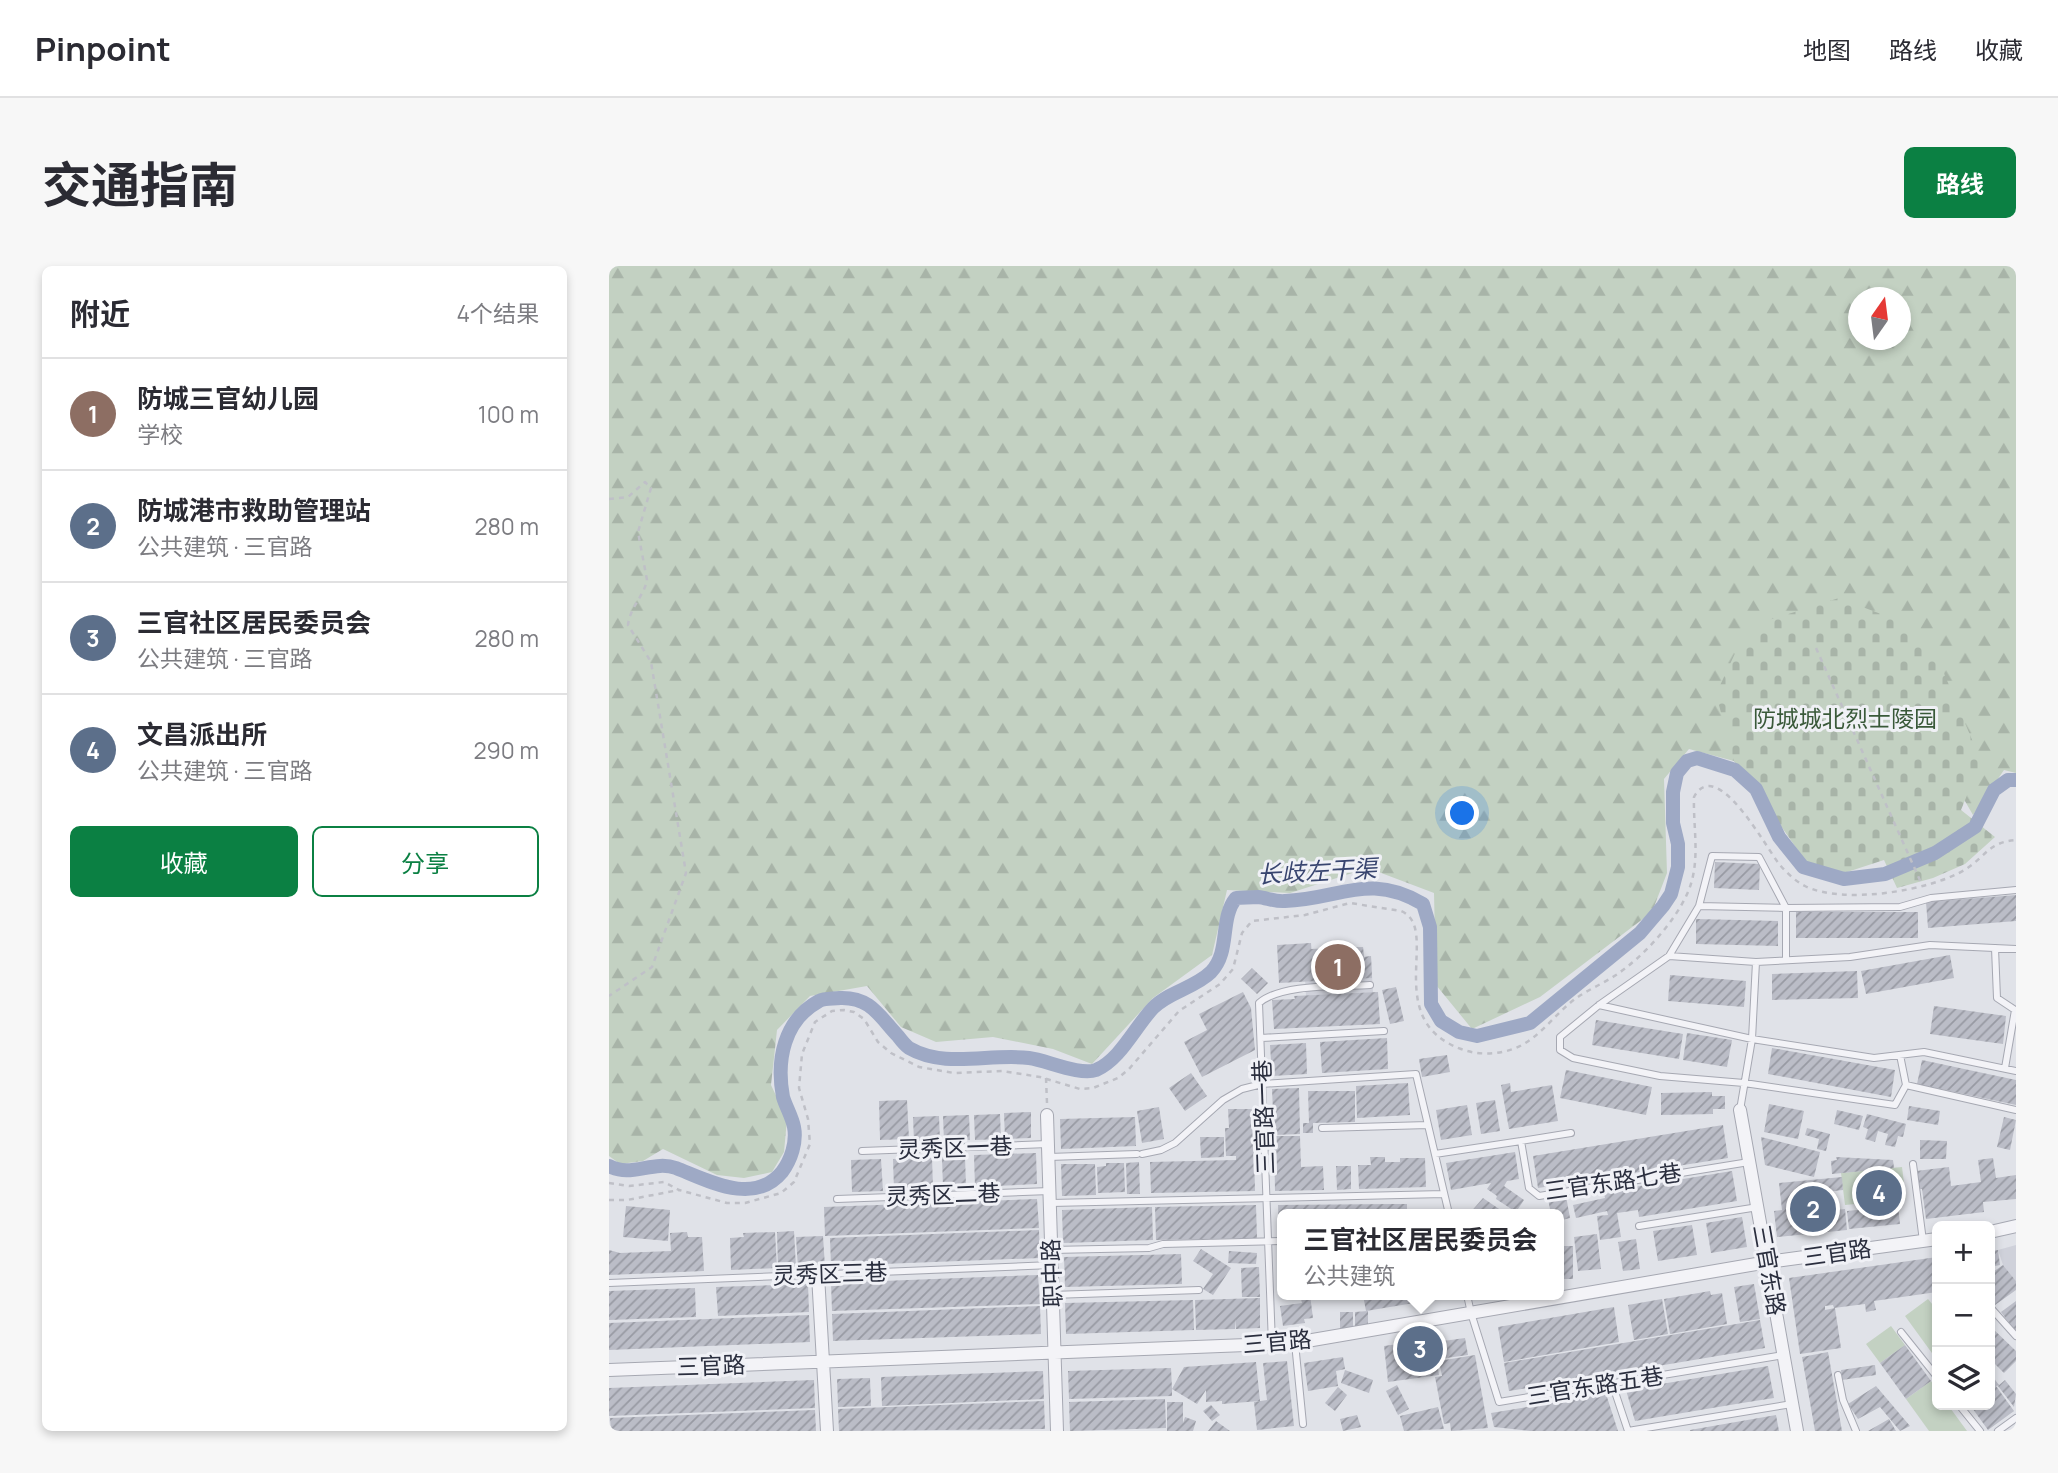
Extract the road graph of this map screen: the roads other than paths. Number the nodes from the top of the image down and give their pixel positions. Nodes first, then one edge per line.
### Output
1 (2016, 890) edge
2 (1699, 906) junction
3 (1786, 908) junction
4 (1995, 948) junction
5 (2016, 948) edge
6 (1669, 956) junction
7 (1786, 960) junction
8 (1756, 962) junction
9 (1370, 985) dead end
10 (1599, 1005) junction
11 (2016, 1010) edge
12 (1384, 1031) dead end
13 (1261, 1038) junction
14 (1752, 1039) junction
15 (1900, 1055) junction
16 (2005, 1068) junction
17 (2016, 1071) edge
18 (1744, 1083) junction
19 (1262, 1084) junction
20 (1906, 1085) junction
21 (1739, 1110) joint
22 (2016, 1110) edge
23 (1047, 1115) road end
24 (1428, 1125) junction
25 (1322, 1128) dead end
26 (1571, 1133) dead end
27 (1521, 1141) junction
28 (862, 1151) dead end
29 (1048, 1151) junction
30 (1434, 1154) junction
31 (1749, 1162) junction
32 (1913, 1164) dead end
33 (1444, 1194) junction
34 (1050, 1197) junction
35 (1267, 1198) junction
36 (837, 1199) dead end
37 (1758, 1207) junction
38 (1448, 1209) edge
39 (1639, 1226) dead end
40 (2016, 1226) edge
41 (1995, 1231) edge
42 (1932, 1240) edge
43 (1269, 1241) junction
44 (1277, 1241) edge
45 (1923, 1241) junction
46 (1051, 1251) junction
47 (1768, 1262) junction
48 (1052, 1265) junction
49 (818, 1275) junction
50 (609, 1283) edge
51 (1199, 1290) dead end
52 (1052, 1294) junction
53 (1564, 1297) edge
54 (1468, 1300) edge
55 (1547, 1300) edge
56 (1471, 1313) junction
57 (1995, 1313) edge
58 (1901, 1332) dead end
59 (2016, 1336) edge
60 (1295, 1343) junction
61 (1272, 1344) junction
62 (1054, 1354) junction
63 (1784, 1355) junction
64 (824, 1362) junction
65 (609, 1370) edge
66 (1932, 1371) edge
67 (1837, 1376) dead end
68 (1612, 1383) junction
69 (1792, 1404) junction
70 (1963, 1410) edge
71 (2016, 1418) edge
72 (1303, 1424) dead end
73 (827, 1431) edge
74 (1057, 1431) edge
75 (1628, 1431) edge
76 (1797, 1431) edge
77 (1857, 1431) edge
78 (1980, 1431) edge
79 (1998, 1431) edge

1 - 3 lane
2 - 3 lane
2 - 3 lane
2 - 6 lane
3 - 7 lane
4 - 5 lane
4 - 7 lane
4 - 11 lane
6 - 8 lane
6 - 10 lane
7 - 8 lane
8 - 14 lane
9 - 13 lane, 三官路一巷
10 - 14 lane
10 - 18 lane
11 - 16 lane
12 - 13 lane
13 - 19 lane, 三官路一巷
14 - 15 lane
14 - 18 lane
15 - 16 lane
15 - 20 lane
16 - 17 lane
18 - 20 lane
18 - 21 lane
19 - 24 lane, 灵秀区一巷
19 - 29 lane, 灵秀区一巷
19 - 35 lane, 三官路一巷
20 - 22 lane
21 - 31 street, 三官东路
23 - 29 street, 职中路
24 - 25 lane
24 - 30 lane
26 - 27 lane
27 - 30 lane
27 - 31 lane, 三官东路七巷
28 - 29 lane, 灵秀区一巷
29 - 34 street, 职中路
30 - 33 lane
31 - 37 street, 三官东路
32 - 45 lane
33 - 35 lane, 灵秀区二巷
33 - 38 lane
34 - 35 lane, 灵秀区二巷
34 - 36 lane, 灵秀区二巷
34 - 46 street, 职中路
35 - 43 lane, 三官路一巷
37 - 39 lane
37 - 47 street, 三官东路
40 - 41 street
42 - 45 street, 三官路
43 - 44 lane
43 - 46 lane
43 - 61 lane, 三官路一巷
45 - 47 street, 三官路
46 - 48 street, 职中路
47 - 53 street, 三官路
47 - 63 street, 三官东路
48 - 49 lane, 灵秀区三巷
48 - 52 street, 职中路
49 - 50 lane, 灵秀区三巷
49 - 64 street
51 - 52 lane
52 - 62 street, 职中路
54 - 56 lane
55 - 56 street, 三官路
56 - 60 street, 三官路
56 - 68 lane, 三官东路五巷
57 - 59 lane
58 - 66 lane
60 - 61 street, 三官路
60 - 72 lane
61 - 62 street, 三官路
62 - 64 street, 三官路
62 - 74 street, 职中路
63 - 68 lane, 三官东路五巷
63 - 69 street, 三官东路
64 - 65 street, 三官路
64 - 73 street
67 - 77 lane
68 - 75 lane
69 - 75 lane
69 - 76 street, 三官东路
70 - 78 lane
71 - 79 lane

